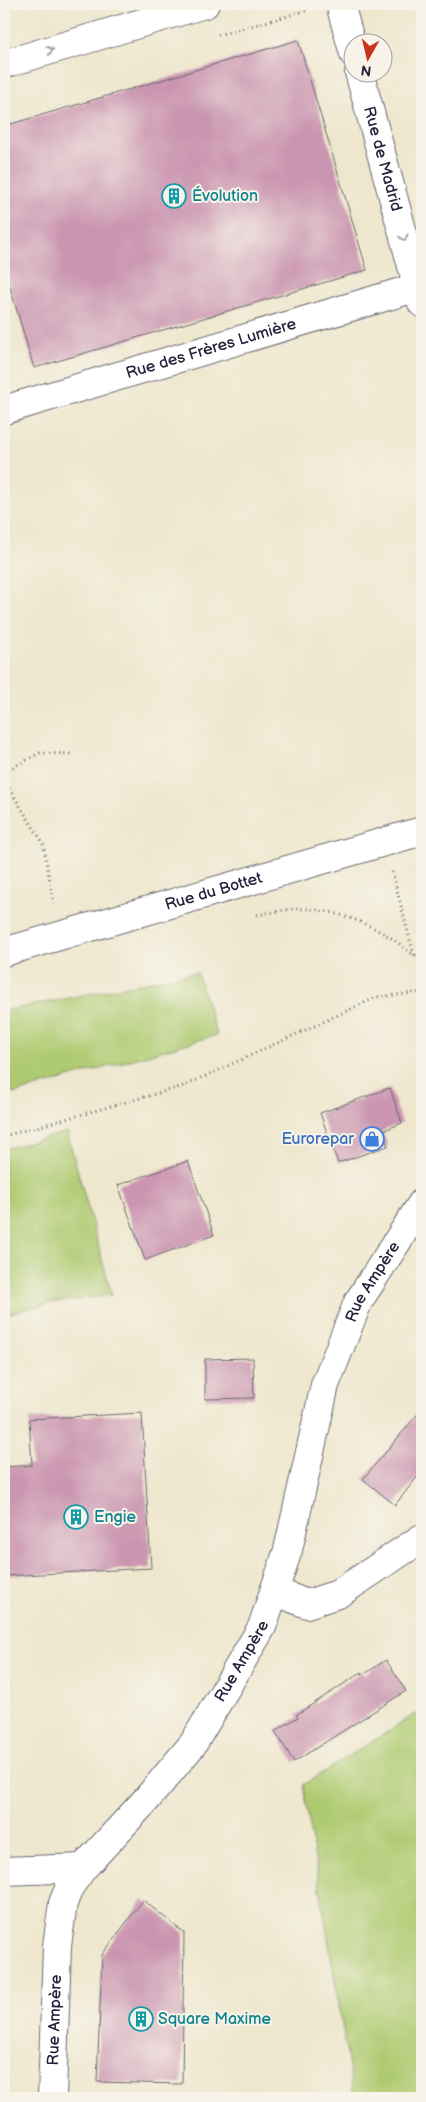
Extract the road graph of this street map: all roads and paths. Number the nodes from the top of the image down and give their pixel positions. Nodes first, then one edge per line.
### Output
1 (205, 4) edge
2 (340, 4) edge
3 (348, 32) edge
4 (4, 64) edge
5 (362, 82) edge
6 (420, 295) edge
7 (4, 408) edge
8 (74, 754) dead end
9 (4, 772) edge
10 (4, 780) edge
11 (422, 831) edge
12 (385, 842) junction
13 (252, 916) dead end
14 (60, 936) junction
15 (4, 952) edge
16 (414, 956) junction
17 (422, 957) edge
18 (422, 992) edge
19 (4, 1136) edge
20 (422, 1202) edge
21 (422, 1538) edge
22 (274, 1591) junction
23 (83, 1868) junction
24 (4, 1871) edge
25 (52, 2098) edge

4 -> 1 street
2 - 3 street
5 -> 6 street, Rue de Madrid
6 - 7 street, Rue des Frères Lumière
8 - 9 path
10 - 14 path
11 - 12 street, Rue du Bottet
12 - 14 street, Rue du Bottet
12 - 16 path
13 - 16 path
14 - 15 street, Rue du Bottet
16 - 17 path
18 - 19 path
20 - 22 street, Rue Ampère
21 - 22 street
22 - 23 street, Rue Ampère
23 - 24 street
23 - 25 street, Rue Ampère

